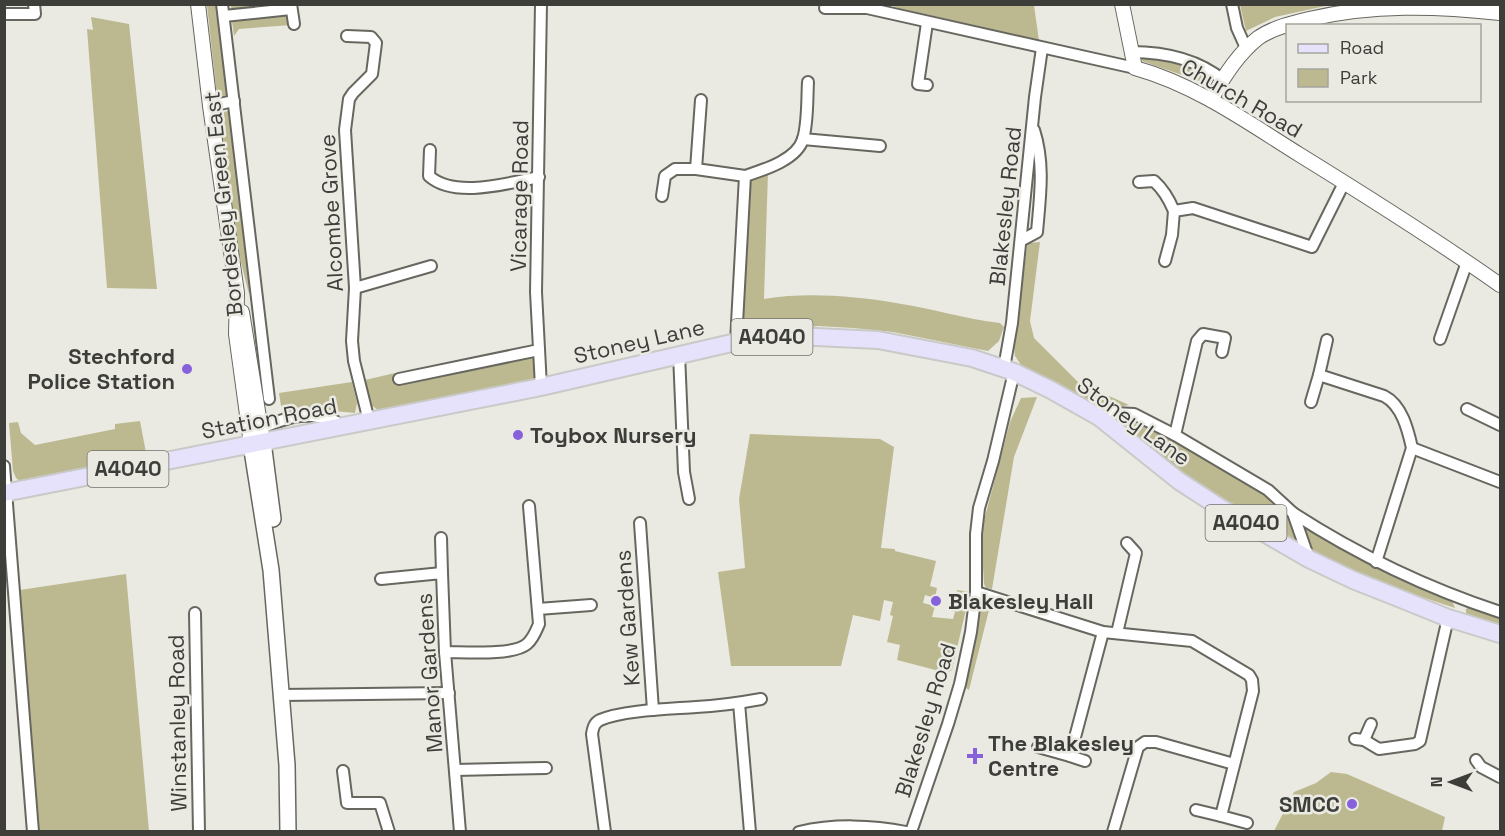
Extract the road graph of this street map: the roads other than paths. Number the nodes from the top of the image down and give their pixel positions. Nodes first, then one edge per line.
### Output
1 (34, 4) edge
2 (198, 4) edge
3 (222, 4) edge
4 (541, 4) edge
5 (1122, 4) edge
6 (1232, 4) edge
7 (291, 7) edge
8 (825, 8) dead end
9 (1500, 13) edge
10 (4, 15) edge
11 (224, 16) junction
12 (927, 23) junction
13 (294, 24) dead end
14 (1290, 24) edge
15 (1286, 26) edge
16 (347, 36) dead end
17 (1042, 48) junction
18 (1246, 48) junction
19 (1131, 52) junction
20 (1135, 68) junction
21 (1222, 80) junction
22 (808, 82) dead end
23 (927, 85) dead end
24 (701, 100) dead end
25 (1212, 100) junction
26 (234, 101) junction
27 (210, 106) junction
28 (803, 139) junction
29 (880, 146) dead end
30 (430, 150) dead end
31 (696, 169) junction
32 (745, 176) junction
33 (539, 177) junction
34 (1139, 182) dead end
35 (1344, 183) junction
36 (662, 196) dead end
37 (1174, 212) junction
38 (1165, 261) dead end
39 (1467, 262) junction
40 (431, 266) dead end
41 (1498, 278) edge
42 (356, 288) junction
43 (1440, 339) dead end
44 (1328, 340) dead end
45 (736, 342) junction
46 (539, 350) junction
47 (1222, 352) dead end
48 (680, 354) junction
49 (1009, 370) junction
50 (1319, 375) junction
51 (399, 379) dead end
52 (541, 387) junction
53 (270, 399) dead end
54 (1311, 402) dead end
55 (1467, 409) dead end
56 (1099, 417) junction
57 (369, 421) junction
58 (1500, 425) edge
59 (1175, 435) junction
60 (258, 438) junction
61 (1412, 448) junction
62 (4, 466) edge
63 (1500, 482) edge
64 (5, 493) edge
65 (689, 499) dead end
66 (529, 506) dead end
67 (1293, 513) junction
68 (640, 523) dead end
69 (441, 538) dead end
70 (1127, 543) dead end
71 (1310, 559) junction
72 (1376, 562) junction
73 (271, 570) junction
74 (442, 573) junction
75 (381, 579) dead end
76 (976, 592) junction
77 (1464, 600) junction
78 (591, 605) dead end
79 (538, 609) junction
80 (1500, 612) edge
81 (195, 613) dead end
82 (1452, 619) junction
83 (1103, 632) junction
84 (1117, 633) junction
85 (1500, 634) edge
86 (445, 652) junction
87 (449, 693) junction
88 (281, 695) junction
89 (760, 699) dead end
90 (739, 703) junction
91 (653, 710) junction
92 (1371, 724) dead end
93 (1038, 747) dead end
94 (1070, 756) junction
95 (1476, 760) dead end
96 (1085, 761) dead end
97 (1234, 764) junction
98 (287, 765) junction
99 (546, 768) dead end
100 (455, 770) junction
101 (343, 771) dead end
102 (1500, 777) edge
103 (1196, 810) dead end
104 (1221, 816) junction
105 (1247, 822) dead end
106 (33, 831) edge
107 (199, 831) edge
108 (288, 831) edge
109 (297, 831) edge
110 (389, 831) edge
111 (460, 831) edge
112 (605, 831) edge
113 (750, 831) edge
114 (799, 831) edge
115 (906, 831) edge
116 (911, 831) edge
117 (1113, 831) edge

1 - 10 street
2 - 27 street, Bordesley Green East
3 - 11 street, Bordesley Green East
4 - 33 street, Vicarage Road
5 - 19 street
6 - 18 street
7 - 11 street
7 - 13 street
8 - 12 street, Church Road
9 - 14 street
11 - 26 street, Bordesley Green East
12 - 17 street, Church Road
12 - 23 street
15 - 18 street
16 - 42 street, Alcombe Grove
17 - 20 street, Church Road
17 - 49 street, Blakesley Road
18 - 21 street
19 - 20 street
19 - 21 street, Church Road
20 - 25 street, Church Road
21 - 25 street
22 - 28 street
24 - 31 street
25 - 35 street, Church Road
26 - 27 street
26 - 53 street, Bordesley Green East
27 - 60 street, Bordesley Green East
28 - 29 street
28 - 32 street
30 - 33 street
31 - 32 street
31 - 36 street
32 - 45 street
33 - 46 street, Vicarage Road
34 - 37 street
35 - 37 street
35 - 39 street, Church Road
37 - 38 street
39 - 41 street, Church Road
39 - 43 street
40 - 42 street
42 - 57 street, Alcombe Grove
44 - 50 street
45 - 48 main road, Stoney Lane / A4040
45 - 49 main road, Stoney Lane / A4040
46 - 51 street
46 - 52 street, Vicarage Road
47 - 59 street
48 - 52 main road, Stoney Lane / A4040
48 - 65 street
49 - 56 main road, Stoney Lane / A4040
49 - 76 street, Blakesley Road
50 - 54 street
50 - 61 street
52 - 57 main road, Station Road / A4040
55 - 58 street
56 - 59 street
56 - 71 main road, Stoney Lane / A4040
57 - 60 main road, Station Road / A4040
59 - 67 street
60 - 64 main road, Station Road / A4040
60 - 73 main road, Bordesley Green East
60 - 73 main road, Bordesley Green East
61 - 63 street
61 - 72 street
62 - 64 street
64 - 106 street
66 - 79 street
67 - 71 street
67 - 72 street
68 - 91 street, Kew Gardens
69 - 74 street
70 - 84 street
71 - 82 main road, Stoney Lane / A4040
72 - 77 street
73 - 88 main road, Bordesley Green East
74 - 75 street, Manor Gardens
74 - 86 street, Manor Gardens
76 - 83 street
76 - 116 street, Blakesley Road
77 - 80 street
77 - 82 street
78 - 79 street
79 - 86 street
81 - 107 street, Winstanley Road
82 - 85 main road, Stoney Lane / A4040
82 - 92 street
83 - 84 street
83 - 94 street
84 - 97 street
86 - 87 street, Manor Gardens
87 - 88 street
87 - 100 street, Manor Gardens
88 - 98 main road, Bordesley Green East
89 - 90 street
90 - 91 street
90 - 113 street
91 - 112 street
93 - 94 street
94 - 96 street
95 - 102 street
97 - 104 street
97 - 117 street
98 - 108 main road, Bordesley Green East
98 - 109 main road, Bordesley Green East
99 - 100 street
100 - 111 street, Manor Gardens
101 - 110 street
103 - 104 street
104 - 105 street
114 - 115 street

